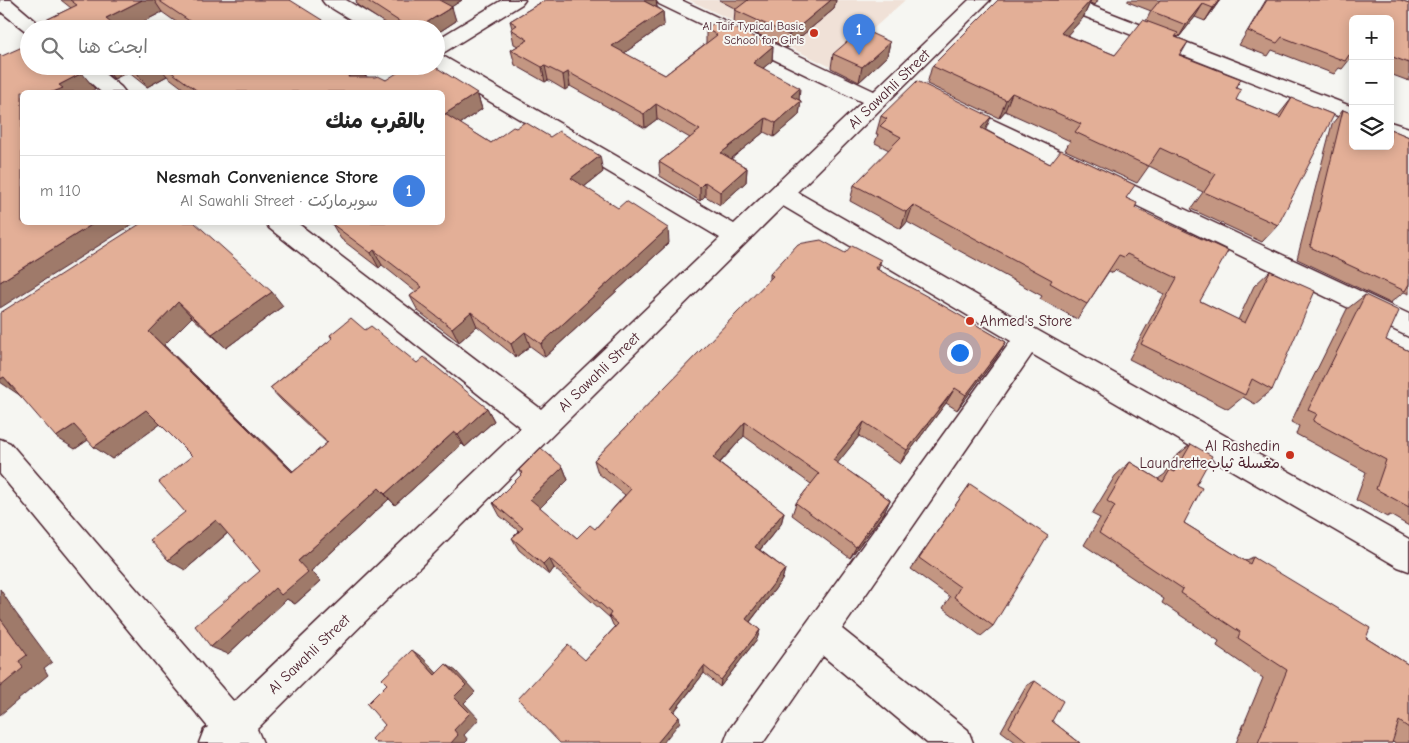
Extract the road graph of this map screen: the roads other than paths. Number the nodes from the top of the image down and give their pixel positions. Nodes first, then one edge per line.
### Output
1 (332, 0) edge
2 (515, 0) edge
3 (666, 0) edge
4 (980, 0) edge
5 (1060, 0) edge
6 (3, 2) edge
7 (24, 20) edge
8 (366, 20) edge
9 (445, 43) edge
10 (445, 66) edge
11 (93, 75) edge
12 (112, 90) edge
13 (915, 90) junction
14 (876, 101) junction
15 (1349, 112) edge
16 (1394, 130) edge
17 (1409, 136) edge
18 (782, 194) junction
19 (282, 225) edge
20 (737, 237) junction
21 (1409, 326) edge
22 (1028, 338) junction
23 (542, 427) junction
24 (0, 452) edge
25 (1409, 556) edge
26 (820, 632) junction
27 (232, 738) edge
28 (742, 743) edge
29 (955, 743) edge

1 - 8 street
2 - 9 street
3 - 14 street
4 - 13 street, Al Sawahli Street
5 - 15 street
6 - 7 street
10 - 20 street
11 - 12 street
13 - 14 street, Al Sawahli Street
13 - 21 street
14 - 18 street, Al Sawahli Street
16 - 17 street
18 - 20 street, Al Sawahli Street
18 - 22 street
19 - 23 street
20 - 23 street, Al Sawahli Street
22 - 25 street
22 - 26 street
23 - 27 street, Al Sawahli Street
24 - 27 street
26 - 28 street
26 - 29 street

